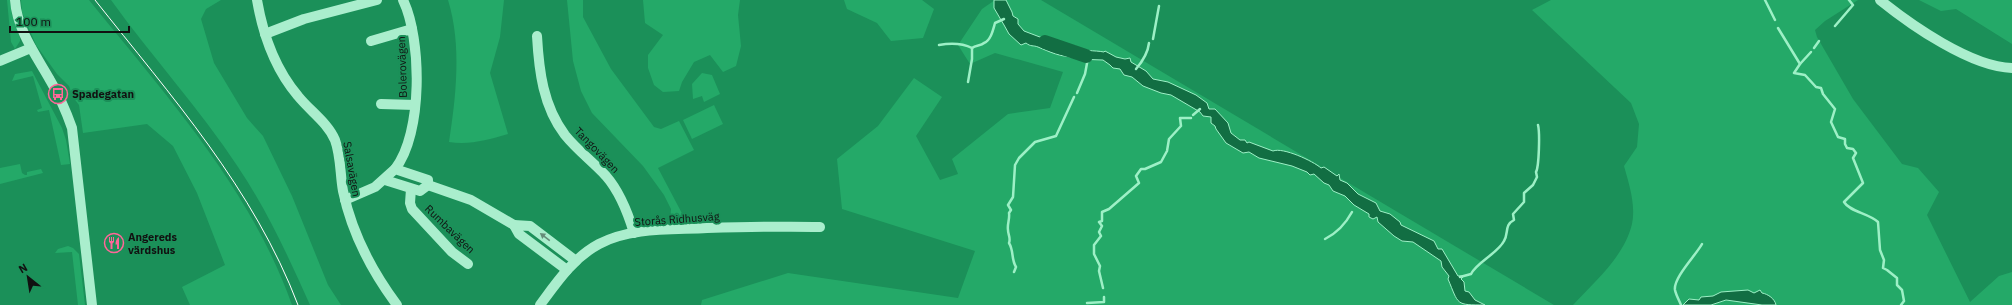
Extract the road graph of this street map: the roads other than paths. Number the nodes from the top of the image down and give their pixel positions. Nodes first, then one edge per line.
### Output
1 (15, 0) edge
2 (257, 0) edge
3 (377, 0) edge
4 (403, 0) edge
5 (1880, 0) edge
6 (412, 29) junction
7 (265, 34) junction
8 (537, 36) dead end
9 (371, 41) dead end
10 (31, 48) junction
11 (0, 61) edge
12 (2012, 68) edge
13 (381, 104) dead end
14 (415, 105) junction
15 (394, 169) junction
16 (385, 180) junction
17 (428, 185) junction
18 (411, 189) junction
19 (345, 200) junction
20 (514, 225) junction
21 (820, 226) dead end
22 (634, 233) junction
23 (576, 261) junction
24 (468, 264) dead end
25 (567, 270) junction
26 (92, 305) edge
27 (397, 305) edge
28 (540, 305) edge

1 - 10 street
2 - 7 street, Salsavägen
3 - 7 street
4 - 6 street, Bolerovägen
5 - 12 street
6 - 9 street, Bolerovägen
6 - 14 street, Bolerovägen
7 - 19 street, Salsavägen
8 - 22 street, Tangovägen
10 - 11 street
10 - 26 street
13 - 14 street, Bolerovägen
14 - 15 street, Bolerovägen
15 - 16 street
15 - 17 street, Rumbavägen
16 - 18 street
16 - 19 street
17 - 18 street, Rumbavägen
17 - 20 street, Rumbavägen
18 - 24 street, Rumbavägen
19 - 27 street, Salsavägen
23 -> 20 street, Rumbavägen
20 - 25 street, Rumbavägen
21 - 22 street, Storås Ridhusväg
22 - 23 street, Storås Ridhusväg
23 - 25 street, Storås Ridhusväg
25 - 28 street, Storås Ridhusväg

